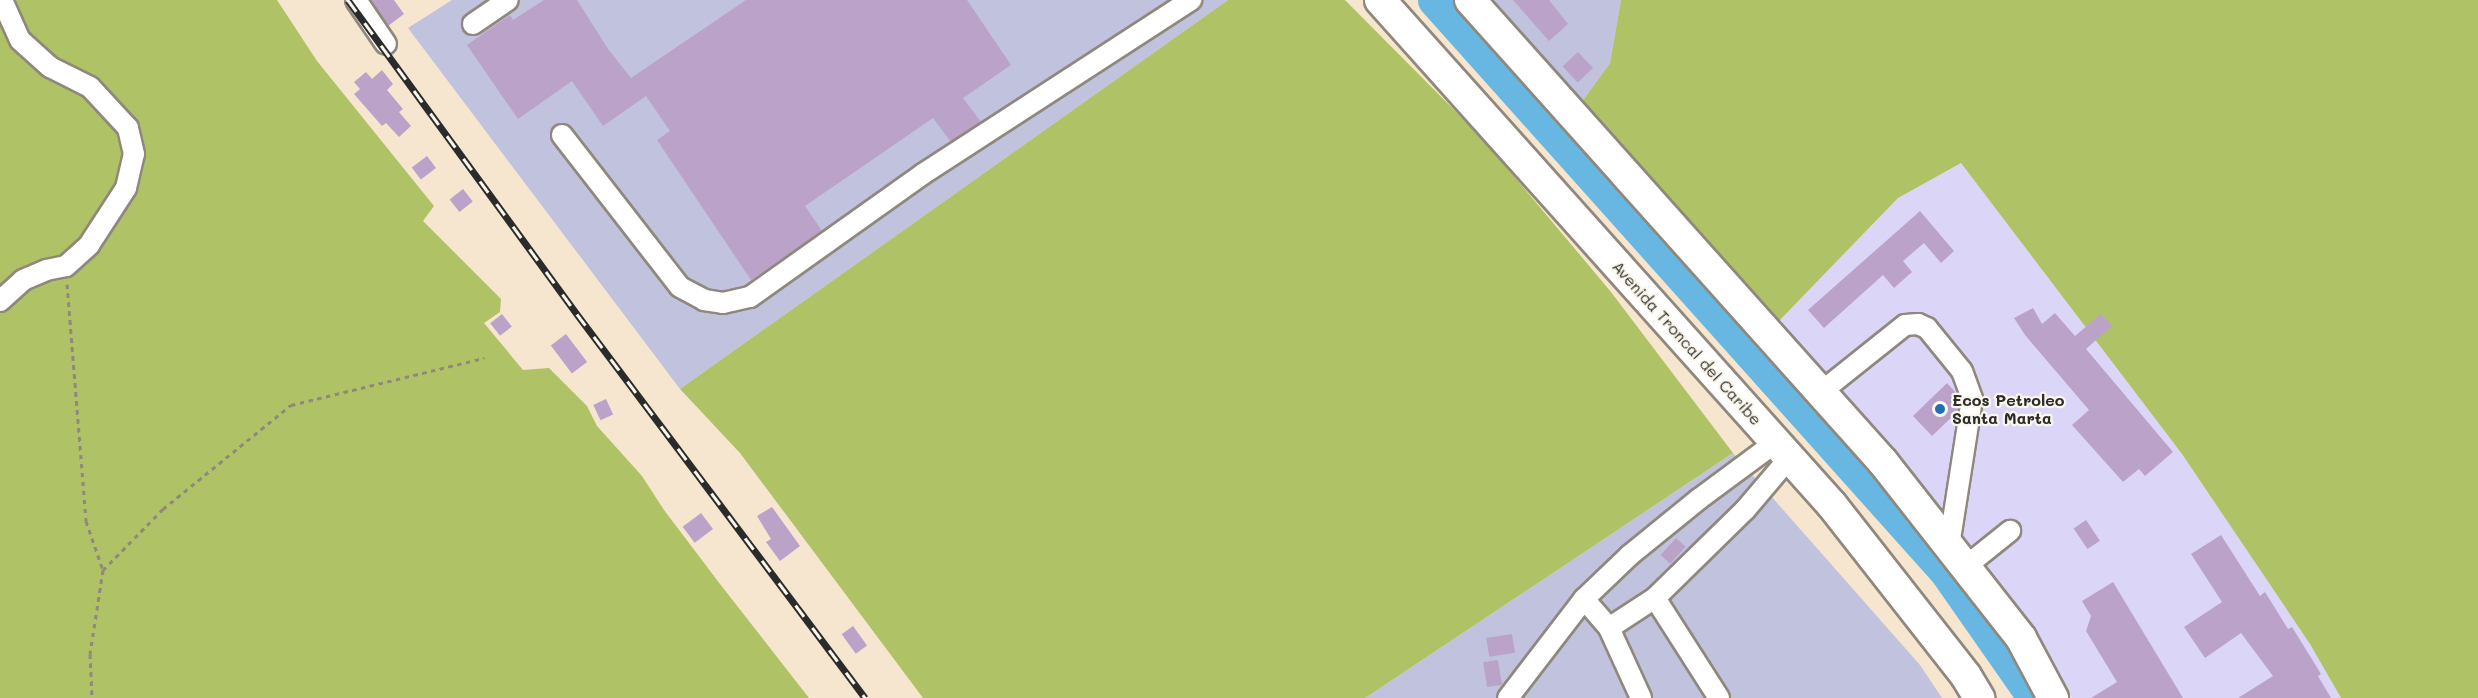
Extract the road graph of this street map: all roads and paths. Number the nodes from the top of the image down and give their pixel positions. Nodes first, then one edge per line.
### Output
1 (2, 0) edge
2 (356, 0) edge
3 (508, 0) edge
4 (1191, 0) edge
5 (1380, 0) edge
6 (1470, 0) edge
7 (473, 24) dead end
8 (386, 44) dead end
9 (562, 135) dead end
10 (66, 266) junction
11 (0, 301) edge
12 (484, 358) dead end
13 (1821, 392) junction
14 (1783, 449) junction
15 (2010, 531) dead end
16 (1957, 556) junction
17 (103, 570) junction
18 (1655, 598) junction
19 (1584, 599) junction
20 (1609, 628) junction
21 (92, 698) edge
22 (1508, 698) edge
23 (1641, 698) edge
24 (1719, 698) edge
25 (1979, 698) edge
26 (2053, 698) edge

1 - 10 street
2 - 8 street
3 - 7 street
4 - 9 street
5 - 14 highway, Avenida Troncal del Caribe
6 - 13 highway
10 - 11 street
10 - 17 path
12 - 17 path
13 - 16 highway
13 - 16 street
14 - 18 street
14 - 19 street
14 - 25 highway, Avenida Troncal del Caribe
15 - 16 street
16 - 26 highway
17 - 21 path
18 - 20 street
18 - 24 street
19 - 20 street
19 - 22 street
20 - 23 street

